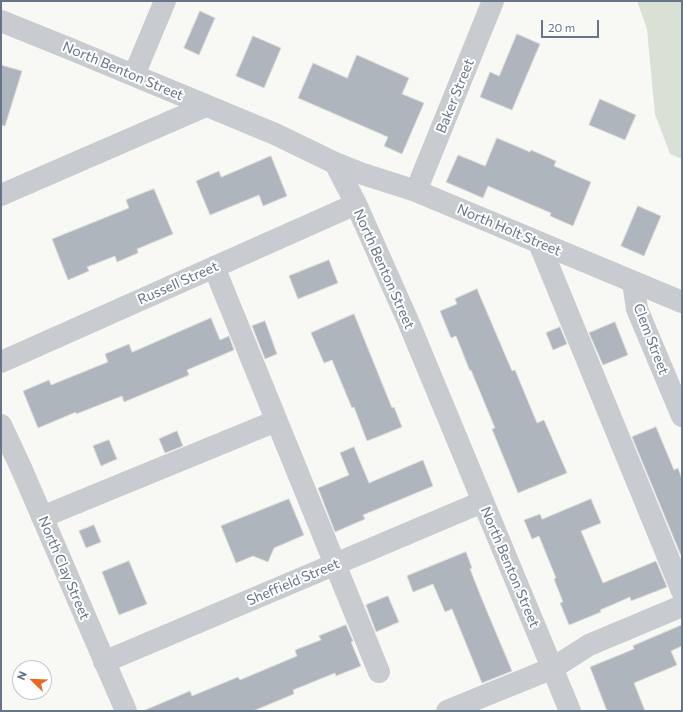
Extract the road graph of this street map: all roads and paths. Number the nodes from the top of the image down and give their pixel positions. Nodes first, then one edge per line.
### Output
1 (165, 1) edge
2 (494, 1) edge
3 (1, 21) edge
4 (134, 75) junction
5 (206, 106) junction
6 (335, 163) junction
7 (416, 190) junction
8 (1, 195) edge
9 (356, 204) junction
10 (539, 242) junction
11 (214, 267) junction
12 (633, 282) junction
13 (682, 302) edge
14 (1, 362) edge
15 (682, 416) edge
16 (276, 421) junction
17 (1, 425) edge
18 (482, 502) junction
19 (42, 517) junction
20 (335, 564) junction
21 (682, 591) edge
22 (682, 606) edge
23 (104, 662) junction
24 (553, 668) junction
25 (379, 672) dead end
26 (126, 711) edge
27 (447, 711) edge
28 (570, 711) edge

1 - 4 street
2 - 7 street, Baker Street
3 - 4 street, North Benton Street
4 - 5 street, North Benton Street
5 - 6 street, North Benton Street
5 - 8 street
6 - 7 street, North Holt Street
6 - 9 street, North Benton Street
7 - 10 street, North Holt Street
9 - 11 street, Russell Street
9 - 18 street, North Benton Street
10 - 12 street, North Holt Street
10 - 21 street
11 - 14 street, Russell Street
11 - 16 street
12 - 13 street, North Holt Street
12 - 15 street, Clem Street
16 - 19 street
16 - 20 street
17 - 19 street, North Clay Street
18 - 20 street, Sheffield Street
18 - 24 street, North Benton Street
19 - 23 street, North Clay Street
20 - 23 street, Sheffield Street
20 - 25 street
22 - 24 street
23 - 26 street, North Clay Street
24 - 27 street
24 - 28 street, North Benton Street

